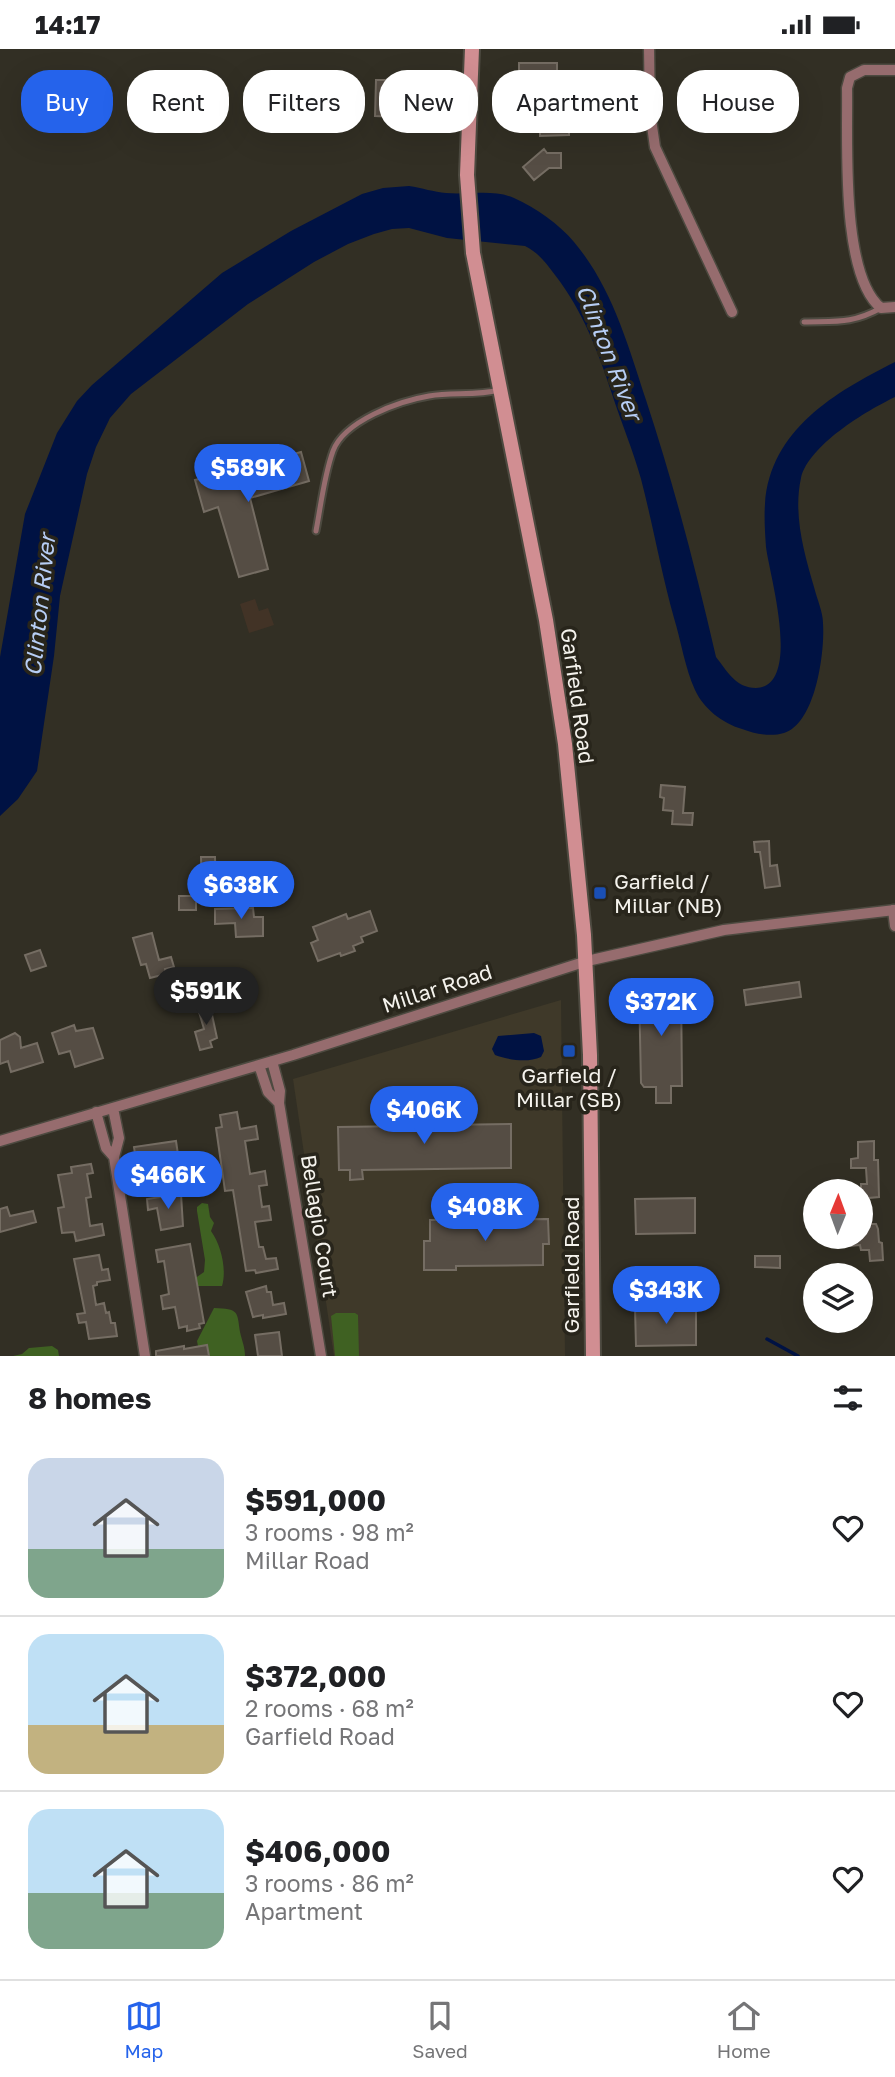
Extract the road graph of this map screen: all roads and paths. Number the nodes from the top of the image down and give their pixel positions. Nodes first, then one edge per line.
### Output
1 (472, 49) edge
2 (649, 49) edge
3 (895, 71) edge
4 (895, 307) edge
5 (881, 308) junction
6 (732, 312) dead end
7 (804, 322) dead end
8 (500, 390) junction
9 (316, 531) dead end
10 (894, 910) edge
11 (895, 926) edge
12 (587, 961) junction
13 (272, 1061) junction
14 (259, 1065) junction
15 (279, 1103) junction
16 (113, 1108) junction
17 (96, 1112) junction
18 (0, 1141) edge
19 (114, 1157) junction
20 (145, 1356) edge
21 (321, 1356) edge
22 (593, 1356) edge

1 - 8 main road, Garfield Road
2 - 6 street
3 - 5 street
4 - 5 street
5 - 7 lane
8 - 9 lane
8 - 12 main road, Garfield Road
10 - 11 street
10 - 12 street, Millar Road
12 - 13 street, Millar Road
12 - 22 main road, Garfield Road
13 - 14 street, Millar Road
13 - 15 street, Bellagio Court
14 - 15 street, Bellagio Court
14 - 16 street, Millar Road
15 - 21 street, Bellagio Court
16 - 17 street, Millar Road
16 - 19 street
17 - 18 street, Millar Road
17 - 19 street
19 - 20 street

